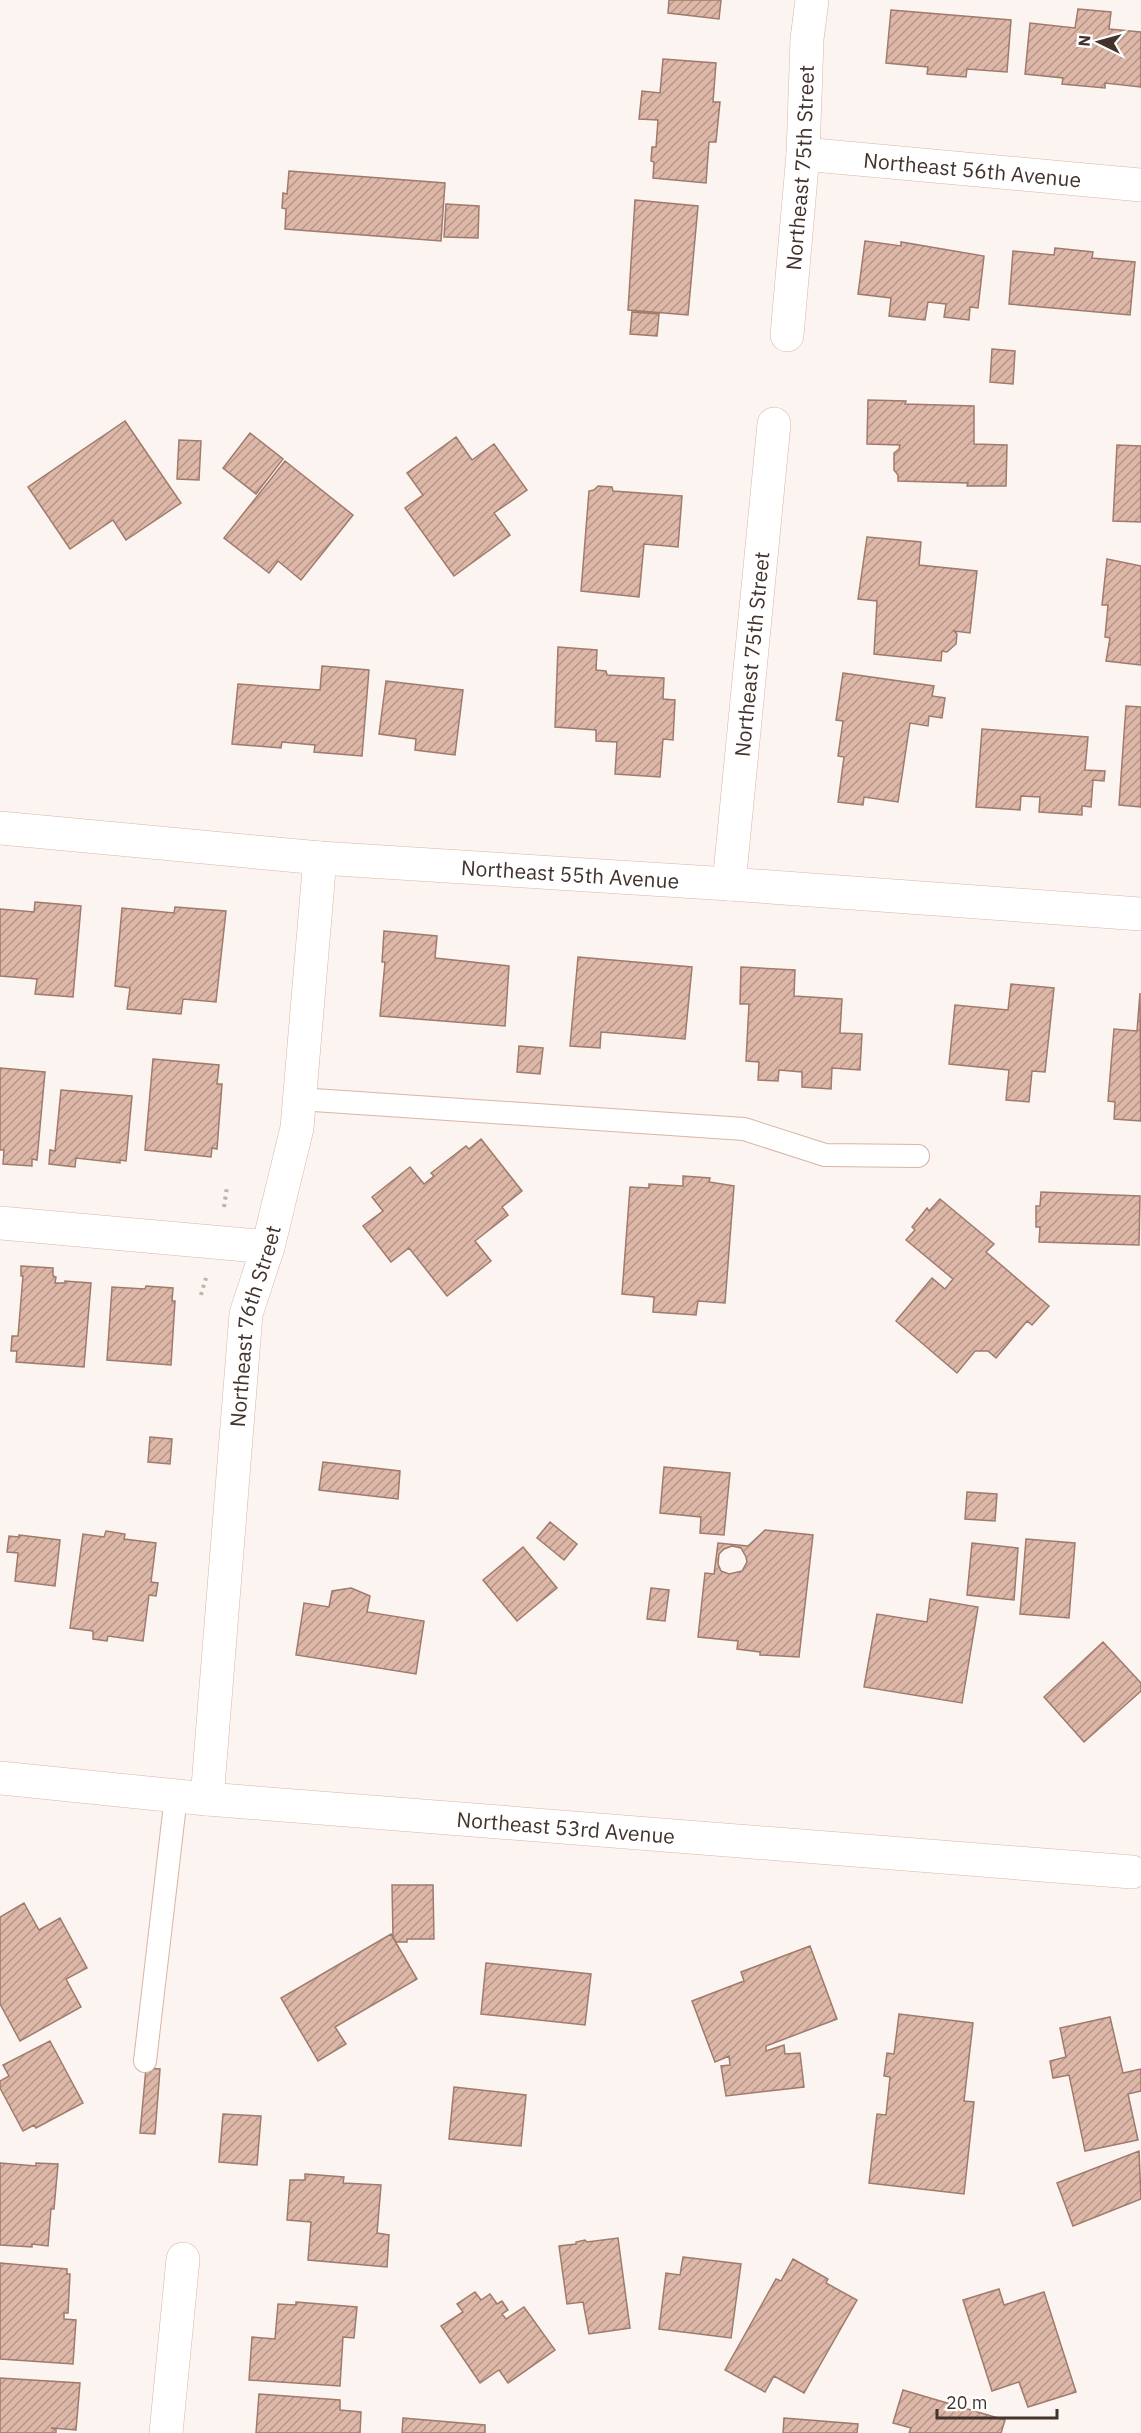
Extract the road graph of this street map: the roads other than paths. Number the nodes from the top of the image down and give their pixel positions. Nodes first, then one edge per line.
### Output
1 (812, 0) edge
2 (803, 154) junction
3 (1141, 185) edge
4 (788, 335) dead end
5 (774, 424) dead end
6 (0, 828) edge
7 (320, 858) junction
8 (729, 884) junction
9 (1141, 914) edge
10 (299, 1098) junction
11 (918, 1156) dead end
12 (0, 1223) edge
13 (268, 1246) junction
14 (0, 1778) edge
15 (191, 1798) junction
16 (1132, 1872) dead end
17 (145, 2061) dead end
18 (183, 2259) dead end
19 (166, 2433) edge

1 - 2 street, Northeast 75th Street
2 - 3 street, Northeast 56th Avenue
2 - 4 street, Northeast 75th Street
5 - 8 street, Northeast 75th Street
6 - 7 street, Northeast 55th Avenue
7 - 8 street, Northeast 55th Avenue
7 - 10 street, Northeast 76th Street
8 - 9 street, Northeast 55th Avenue
10 - 11 lane
10 - 13 street, Northeast 76th Street
12 - 13 street
13 - 15 street, Northeast 76th Street
14 - 15 street, Northeast 53rd Avenue
15 - 16 street, Northeast 53rd Avenue
15 - 17 lane
18 - 19 street

